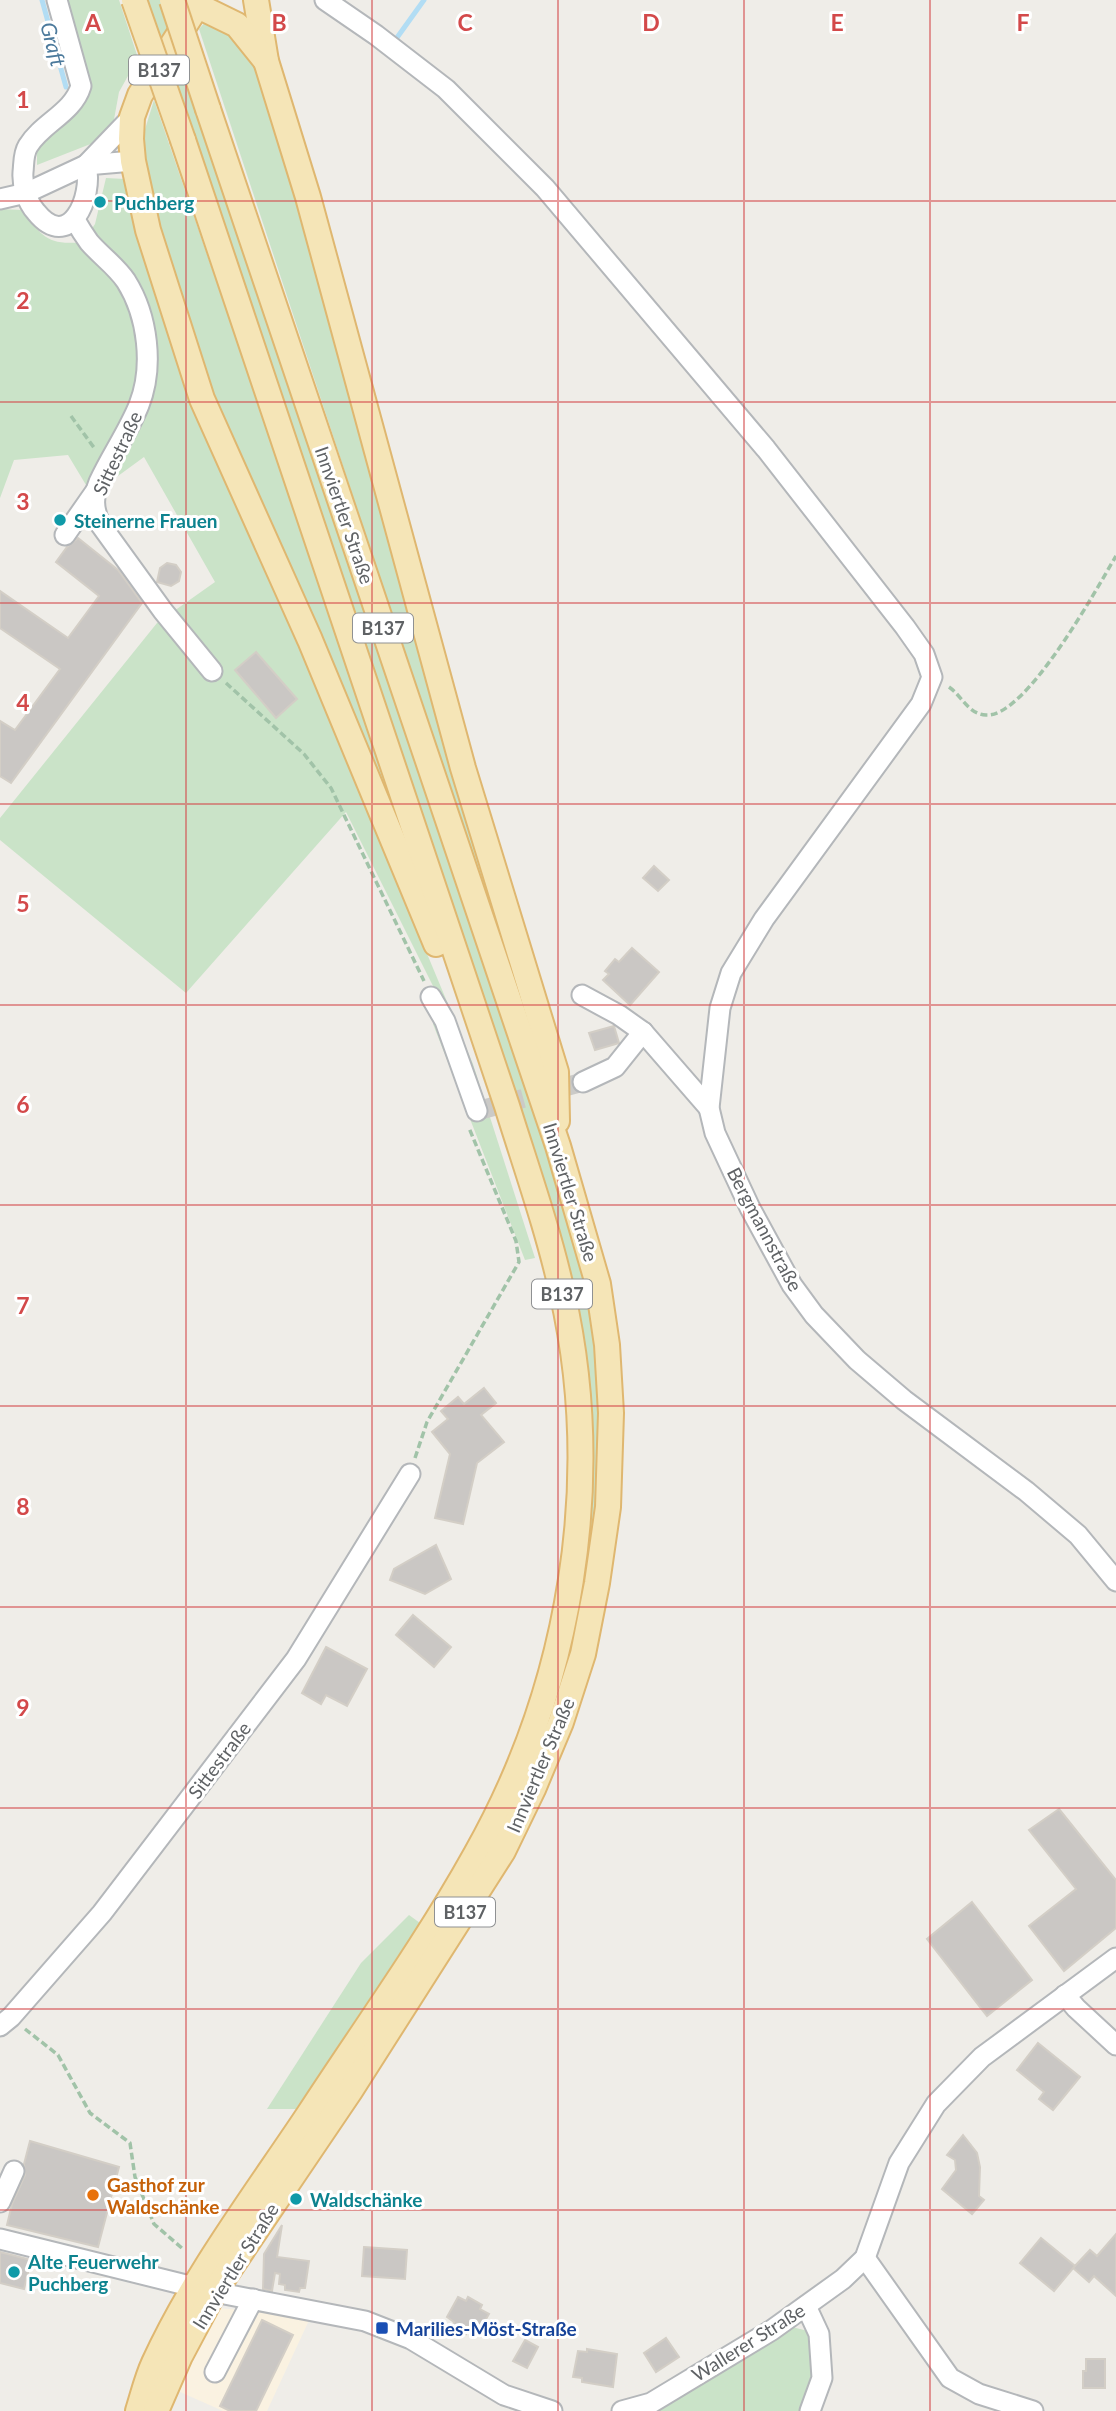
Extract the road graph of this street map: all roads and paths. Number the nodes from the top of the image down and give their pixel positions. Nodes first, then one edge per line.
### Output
1 (57, 0) edge
2 (134, 0) edge
3 (172, 0) edge
4 (256, 0) edge
5 (325, 0) edge
6 (200, 3) edge
7 (266, 61) junction
8 (132, 117) junction
9 (133, 161) junction
10 (86, 165) junction
11 (26, 193) junction
12 (0, 199) edge
13 (75, 220) junction
14 (71, 416) dead end
15 (107, 465) junction
16 (95, 492) junction
17 (65, 535) dead end
18 (1116, 556) edge
19 (212, 671) joint
20 (932, 677) junction
21 (465, 984) junction
22 (582, 995) dead end
23 (431, 997) joint
24 (643, 1032) junction
25 (583, 1082) tunnel mouth
26 (709, 1108) junction
27 (473, 1119) joint
28 (558, 1146) junction
29 (410, 1474) joint
30 (1116, 1581) edge
31 (1116, 1958) edge
32 (1065, 1995) junction
33 (5, 2022) edge
34 (1116, 2045) edge
35 (14, 2171) dead end
36 (0, 2202) edge
37 (0, 2239) edge
38 (183, 2249) dead end
39 (865, 2258) junction
40 (204, 2289) junction
41 (253, 2300) junction
42 (806, 2306) junction
43 (215, 2372) dead end
44 (138, 2411) edge
45 (156, 2411) edge
46 (552, 2411) edge
47 (622, 2411) edge
48 (810, 2411) edge
49 (1033, 2411) edge

1 - 11 street
2 - 21 main road, Innviertler Straße / B137, bridge
3 - 28 main road, Innviertler Straße / B137, bridge
4 - 7 main road
5 - 20 street
6 - 7 main road
6 - 8 main road
7 - 28 main road
8 - 9 main road
8 - 10 street
9 - 10 street
9 - 21 main road
10 - 11 street
10 - 13 street
11 - 12 street
11 - 13 street
13 - 15 street, Sittestraße
14 - 15 path
15 - 16 street, Sittestraße
16 - 17 street
16 - 19 street, Sittestraße
18 - 20 path
19 - 23 path
20 - 26 street, Bergmannstraße
21 - 40 main road, Innviertler Straße / B137
22 - 24 street
23 - 27 street
24 - 25 street
24 - 26 street
26 - 30 street, Bergmannstraße
27 - 29 path
28 - 40 main road, Innviertler Straße / B137
29 - 33 street, Sittestraße
31 - 32 street, Wallerer Straße
32 - 34 street
32 - 39 street, Wallerer Straße
33 - 38 path
35 - 36 street
37 - 40 street
39 - 42 street, Wallerer Straße
39 - 49 street
40 - 41 street
40 - 44 main road, Innviertler Straße / B137
40 - 45 main road, Innviertler Straße / B137
41 - 43 street
41 - 46 street
42 - 47 street, Wallerer Straße
42 - 48 street

